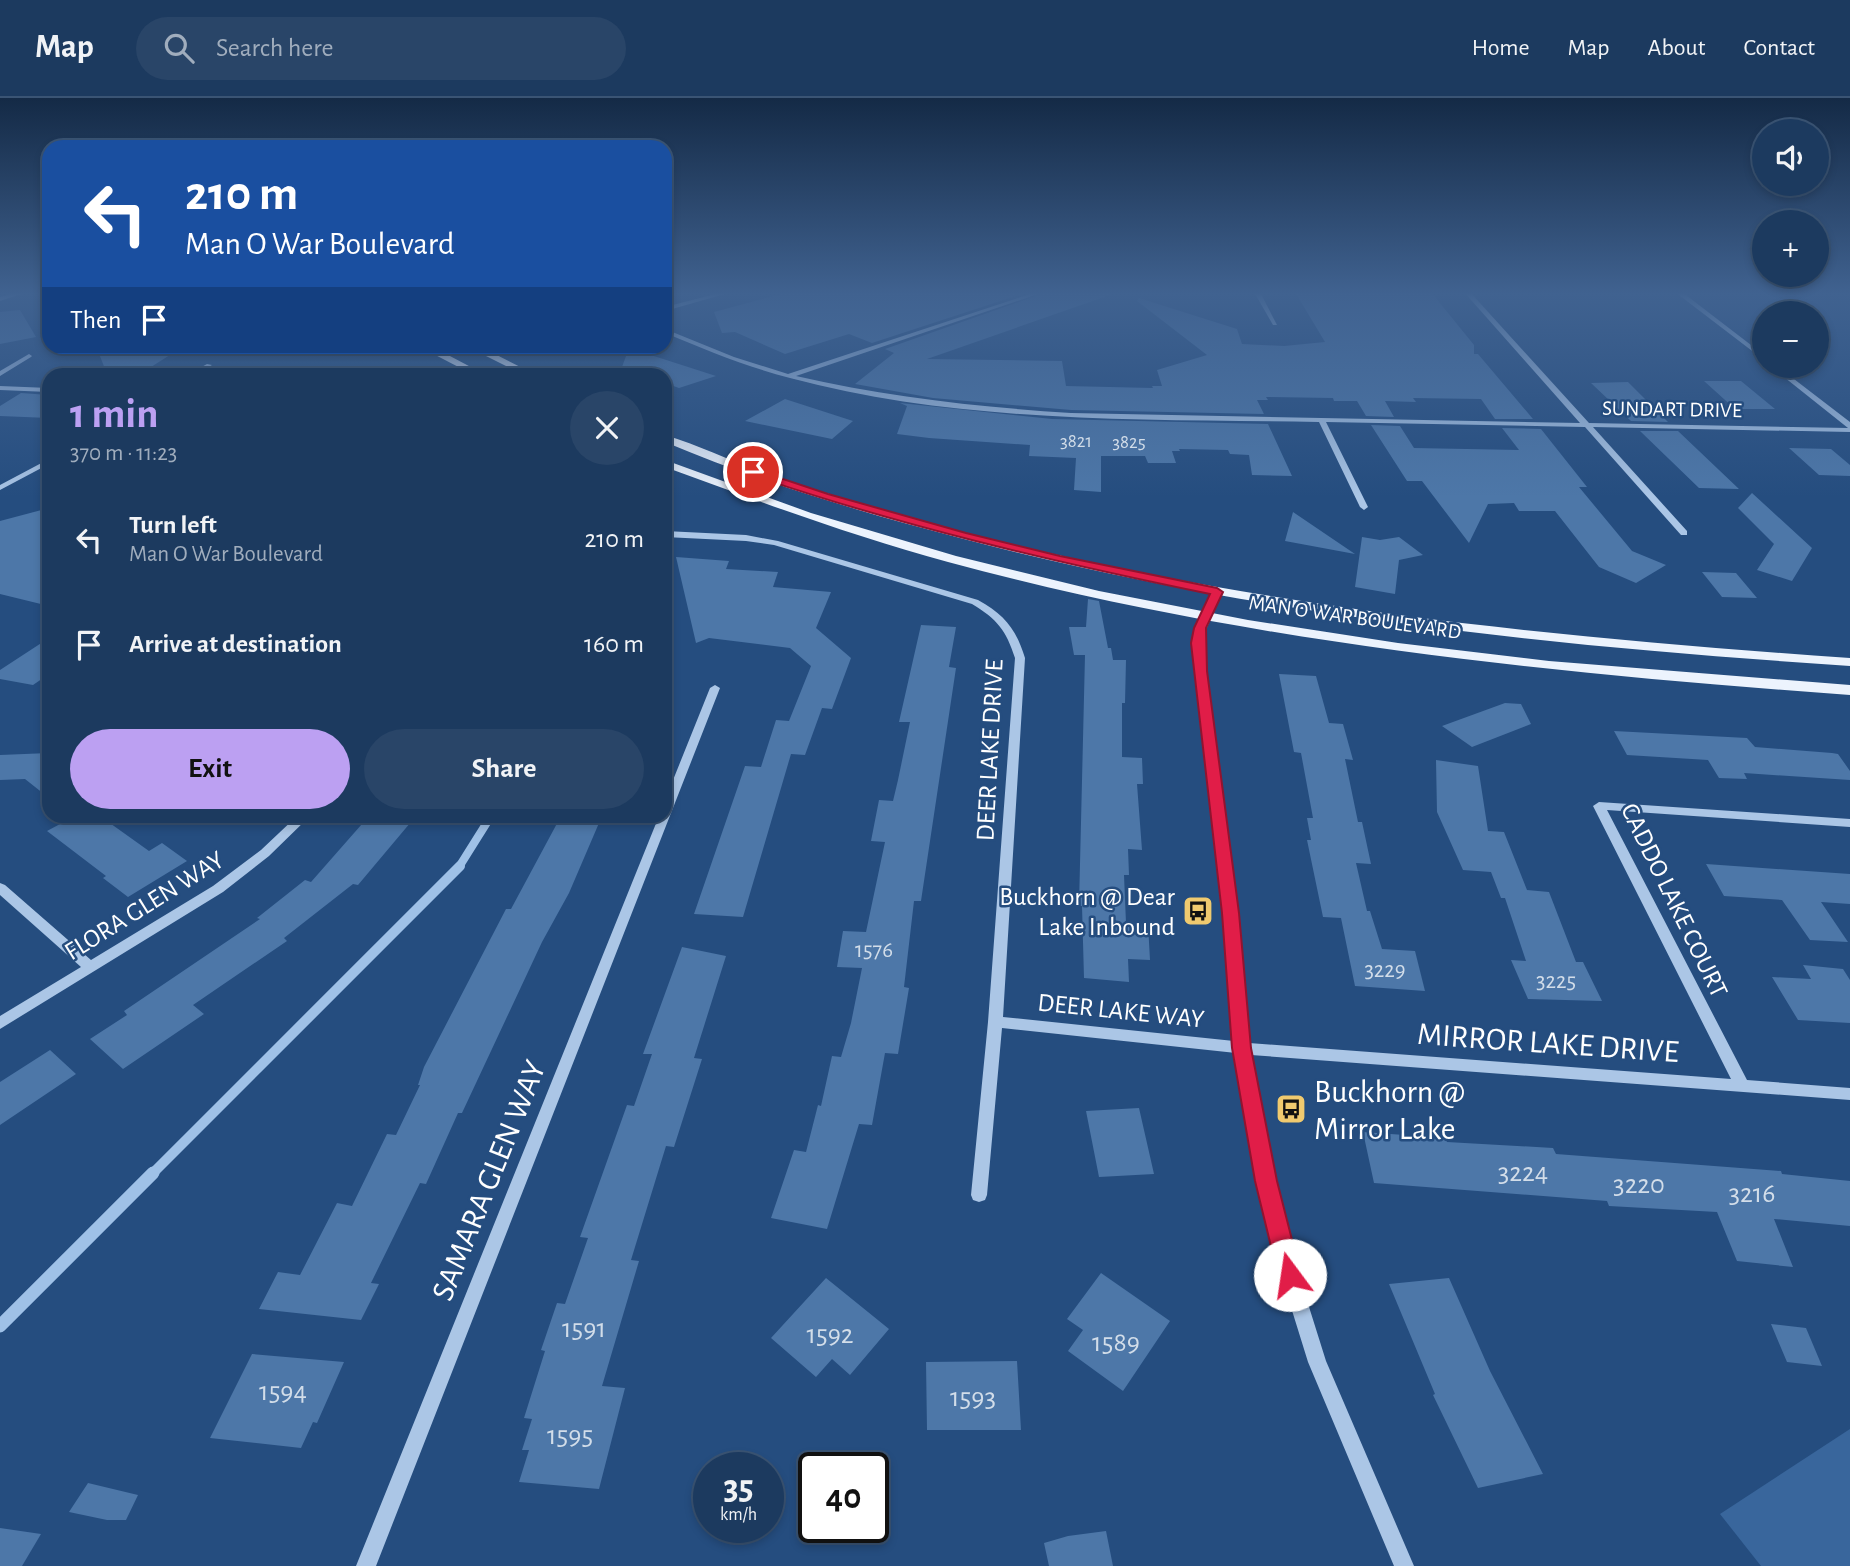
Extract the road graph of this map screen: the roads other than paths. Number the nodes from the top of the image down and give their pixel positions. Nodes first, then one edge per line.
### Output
1 (22, 361) edge
2 (738, 361) edge
3 (835, 361) edge
4 (1529, 361) edge
5 (209, 365) dead end
6 (203, 368) edge
7 (0, 374) edge
8 (789, 376) junction
9 (1788, 378) edge
10 (0, 388) edge
11 (42, 390) edge
12 (1321, 419) junction
13 (1587, 425) junction
14 (1850, 428) edge
15 (672, 441) edge
16 (42, 465) edge
17 (672, 466) edge
18 (0, 488) edge
19 (1364, 507) dead end
20 (1684, 533) dead end
21 (672, 534) edge
22 (1217, 592) junction
23 (1204, 616) junction
24 (1850, 662) edge
25 (715, 688) dead end
26 (1850, 690) edge
27 (672, 797) edge
28 (297, 823) edge
29 (662, 823) edge
30 (1850, 823) edge
31 (0, 888) edge
32 (90, 967) junction
33 (995, 1022) junction
34 (0, 1023) edge
35 (1242, 1048) junction
36 (1741, 1084) junction
37 (1850, 1094) edge
38 (979, 1195) dead end
39 (366, 1566) edge
40 (1404, 1566) edge

1 - 7 street
2 - 8 street, SUNDART DRIVE
3 - 8 street
4 - 13 street
5 - 6 street
8 - 12 street, SUNDART DRIVE
9 - 14 street
10 - 11 street
12 - 13 street, SUNDART DRIVE
12 - 19 street
13 - 14 street, SUNDART DRIVE
13 - 20 street
15 - 22 main road, MAN O WAR BOULEVARD
16 - 18 street
17 - 23 main road, MAN O WAR BOULEVARD
21 - 33 street, DEER LAKE DRIVE
22 - 23 street
22 - 24 main road, MAN O WAR BOULEVARD
23 - 26 main road, MAN O WAR BOULEVARD
23 - 35 street
25 - 27 street, SAMARA GLEN WAY
28 - 32 street, FLORA GLEN WAY
29 - 39 street, SAMARA GLEN WAY
30 - 36 street, CADDO LAKE COURT
31 - 32 street
32 - 34 street, FLORA GLEN WAY
33 - 35 street, DEER LAKE WAY
33 - 38 street, DEER LAKE DRIVE
35 - 36 street, MIRROR LAKE DRIVE
35 - 40 street
36 - 37 street, MIRROR LAKE DRIVE

